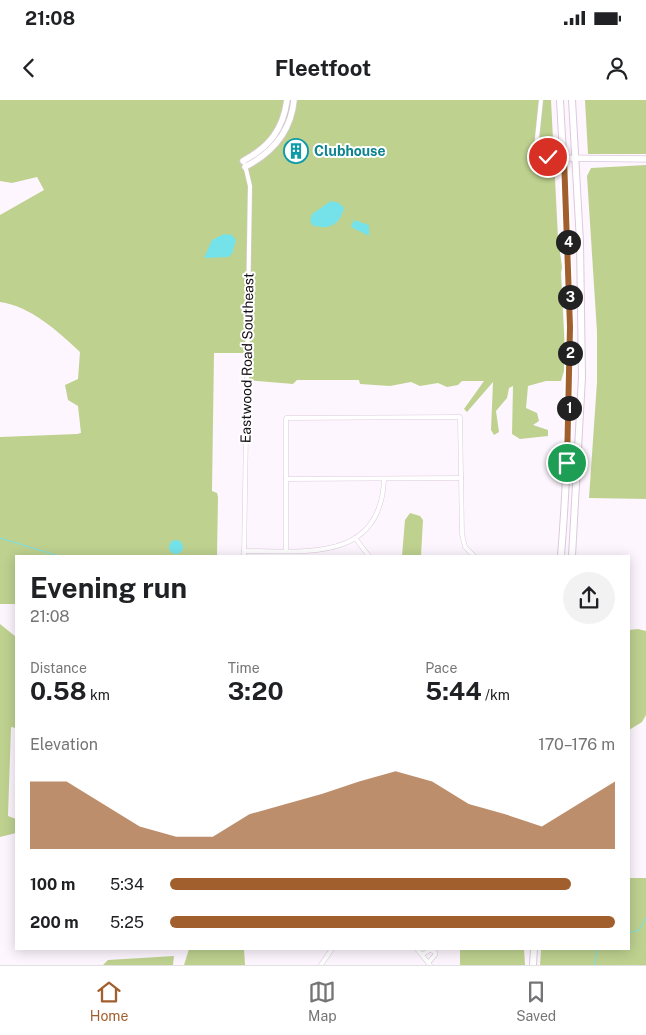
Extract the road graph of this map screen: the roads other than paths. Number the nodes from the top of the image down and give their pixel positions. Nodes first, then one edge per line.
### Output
1 (287, 100) edge
2 (294, 100) edge
3 (541, 100) edge
4 (560, 100) edge
5 (572, 100) edge
6 (564, 158) junction
7 (575, 159) junction
8 (646, 159) edge
9 (244, 164) junction
10 (461, 478) junction
11 (286, 479) junction
12 (384, 479) junction
13 (355, 538) junction
14 (286, 551) junction
15 (244, 554) edge
16 (368, 555) edge
17 (473, 555) edge
18 (561, 555) edge
19 (572, 555) edge
20 (331, 950) edge
21 (418, 950) edge
22 (534, 950) edge
23 (423, 954) junction
24 (429, 964) edge
25 (321, 965) edge
26 (533, 965) edge

1 - 9 street
2 - 9 street
3 - 6 street
4 - 6 main road
5 - 7 main road
6 - 7 street
6 - 18 main road
7 - 8 street
7 - 19 main road
9 - 15 street, Eastwood Road Southeast
10 - 11 street
10 - 12 street
10 - 17 street
11 - 12 street
11 - 14 street
12 - 13 street
13 - 14 street
13 - 16 street
14 - 15 street
20 - 25 street
21 - 23 street
22 - 26 main road
23 - 24 street
23 - 24 street

